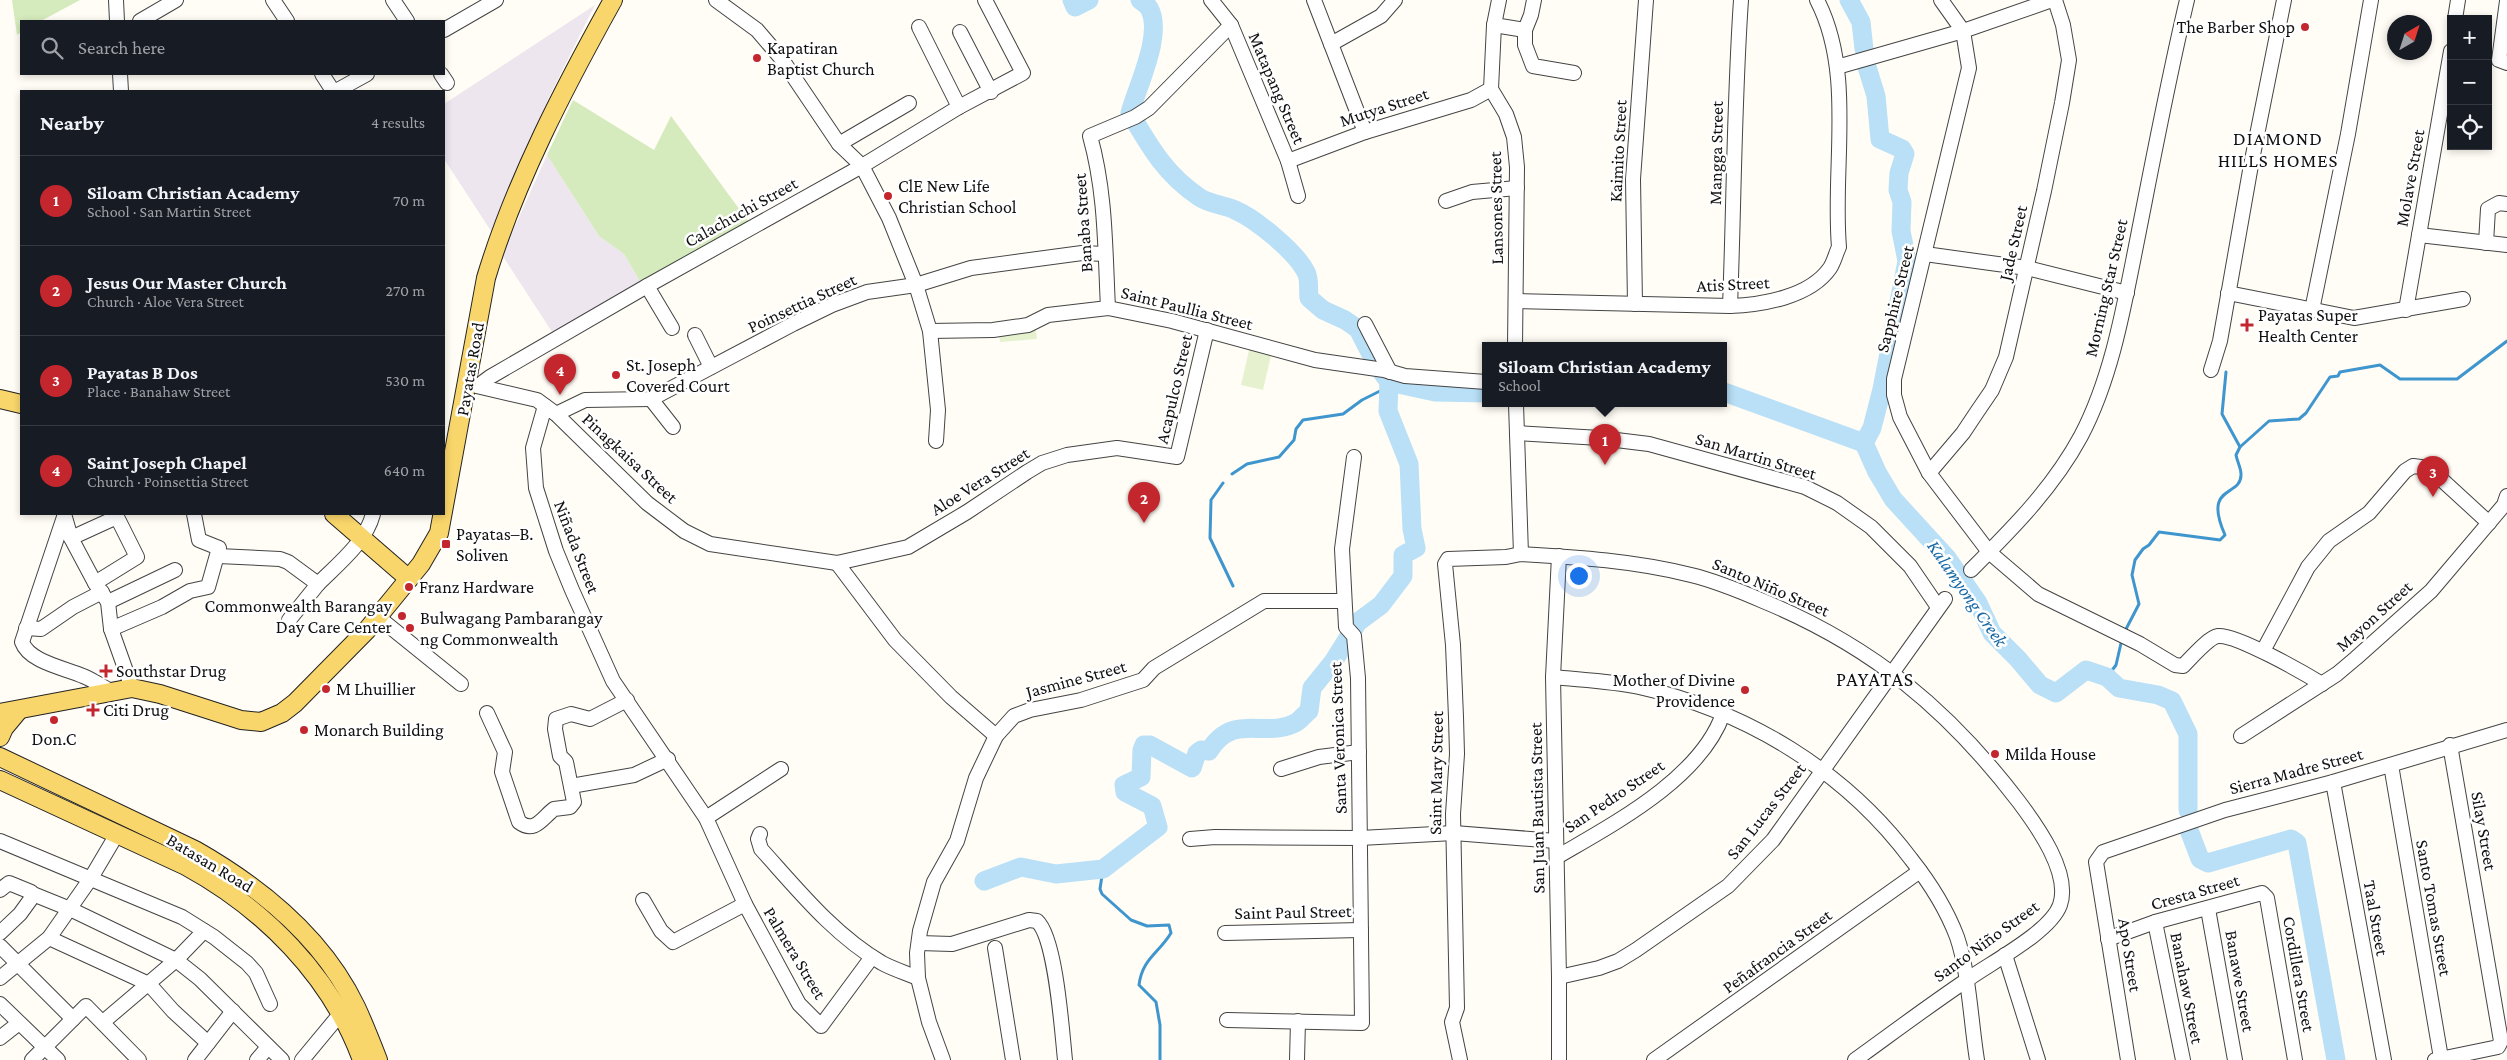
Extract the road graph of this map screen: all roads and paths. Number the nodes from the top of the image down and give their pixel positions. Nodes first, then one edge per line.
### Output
1 (116, 0) edge
2 (176, 0) edge
3 (273, 0) edge
4 (393, 0) edge
5 (496, 0) edge
6 (612, 0) edge
7 (716, 0) edge
8 (985, 0) edge
9 (1211, 0) edge
10 (1314, 0) edge
11 (1395, 0) edge
12 (1498, 0) edge
13 (1534, 0) edge
14 (1646, 0) edge
15 (1741, 0) edge
16 (1816, 0) edge
17 (1941, 0) edge
18 (2054, 0) edge
19 (2187, 0) edge
20 (2284, 0) edge
21 (2371, 0) edge
22 (2458, 0) edge
23 (2507, 1) edge
24 (2456, 15) edge
25 (117, 20) edge
26 (142, 20) edge
27 (286, 20) edge
28 (406, 20) edge
29 (1231, 25) junction
30 (1494, 26) junction
31 (919, 27) dead end
32 (445, 29) edge
33 (1524, 30) junction
34 (1963, 31) junction
35 (960, 32) dead end
36 (1331, 44) junction
37 (2450, 60) edge
38 (2507, 63) edge
39 (1837, 67) junction
40 (1574, 73) dead end
41 (120, 75) edge
42 (323, 75) edge
43 (365, 75) edge
44 (1491, 89) junction
45 (121, 90) edge
46 (334, 90) edge
47 (337, 90) edge
48 (990, 92) junction
49 (909, 103) dead end
50 (959, 107) junction
51 (1365, 132) junction
52 (839, 144) junction
53 (1288, 161) junction
54 (862, 166) junction
55 (1517, 188) junction
56 (1298, 196) dead end
57 (1446, 201) dead end
58 (2507, 204) edge
59 (2419, 235) junction
60 (2486, 243) junction
61 (2507, 245) edge
62 (1105, 254) junction
63 (1925, 254) junction
64 (2027, 268) junction
65 (916, 285) junction
66 (647, 286) junction
67 (2127, 293) junction
68 (2228, 293) junction
69 (2462, 299) dead end
70 (1516, 301) junction
71 (1635, 304) junction
72 (1730, 306) junction
73 (1108, 308) junction
74 (2312, 310) junction
75 (2406, 310) junction
76 (1365, 324) dead end
77 (672, 328) dead end
78 (1207, 330) junction
79 (930, 331) junction
80 (695, 335) dead end
81 (1515, 342) edge
82 (712, 367) junction
83 (2211, 370) dead end
84 (1383, 371) junction
85 (1482, 382) edge
86 (473, 385) junction
87 (0, 399) edge
88 (651, 399) junction
89 (20, 404) edge
90 (1516, 407) edge
91 (551, 410) junction
92 (673, 427) dead end
93 (1517, 433) junction
94 (936, 441) dead end
95 (1177, 457) joint
96 (1354, 457) dead end
97 (1929, 473) junction
98 (447, 476) edge
99 (445, 490) edge
100 (2507, 496) edge
101 (64, 515) edge
102 (194, 515) edge
103 (335, 515) edge
104 (373, 515) edge
105 (442, 515) edge
106 (2489, 523) junction
107 (71, 538) junction
108 (361, 538) junction
109 (1989, 552) junction
110 (1520, 554) junction
111 (218, 556) junction
112 (1559, 556) junction
113 (837, 563) junction
114 (175, 570) dead end
115 (1971, 570) dead end
116 (409, 579) junction
117 (318, 584) junction
118 (101, 592) junction
119 (1344, 601) junction
120 (1942, 603) joint
121 (378, 617) junction
122 (289, 620) dead end
123 (26, 628) junction
124 (111, 629) junction
125 (2263, 651) junction
126 (1892, 673) junction
127 (1553, 677) junction
128 (461, 684) dead end
129 (2322, 684) junction
130 (132, 688) junction
131 (111, 691) junction
132 (627, 700) junction
133 (19, 710) junction
134 (0, 713) edge
135 (487, 713) dead end
136 (1723, 714) junction
137 (2507, 730) edge
138 (996, 736) junction
139 (2241, 736) dead end
140 (0, 738) edge
141 (2450, 746) junction
142 (1359, 752) junction
143 (0, 757) edge
144 (668, 759) junction
145 (2391, 765) junction
146 (781, 768) dead end
147 (1281, 769) dead end
148 (1822, 769) junction
149 (0, 780) edge
150 (2333, 782) junction
151 (571, 786) junction
152 (706, 818) junction
153 (117, 834) junction
154 (760, 834) dead end
155 (1454, 834) junction
156 (1360, 838) junction
157 (1190, 840) dead end
158 (1556, 841) junction
159 (0, 842) edge
160 (2099, 856) joint
161 (1557, 857) junction
162 (1920, 871) junction
163 (91, 878) junction
164 (0, 890) edge
165 (33, 894) junction
166 (2264, 895) joint
167 (643, 900) dead end
168 (744, 904) junction
169 (2208, 908) junction
170 (70, 909) junction
171 (2155, 922) junction
172 (1361, 930) junction
173 (204, 931) junction
174 (0, 933) edge
175 (1225, 933) dead end
176 (49, 938) junction
177 (2108, 939) junction
178 (918, 943) junction
179 (0, 946) edge
180 (995, 948) dead end
181 (2005, 955) junction
182 (872, 957) junction
183 (176, 960) junction
184 (18, 964) junction
185 (1559, 977) junction
186 (0, 978) edge
187 (918, 978) junction
188 (1965, 980) junction
189 (149, 984) junction
190 (0, 1004) edge
191 (270, 1004) dead end
192 (233, 1011) junction
193 (340, 1013) junction
194 (73, 1019) junction
195 (1226, 1020) dead end
196 (1298, 1021) junction
197 (103, 1022) junction
198 (19, 1023) junction
199 (0, 1038) edge
200 (208, 1043) junction
201 (268, 1047) junction
202 (45, 1048) junction
203 (2438, 1059) edge
204 (32, 1060) edge
205 (58, 1060) edge
206 (139, 1060) edge
207 (195, 1060) edge
208 (257, 1060) edge
209 (282, 1060) edge
210 (302, 1060) edge
211 (362, 1060) edge
212 (378, 1060) edge
213 (943, 1060) edge
214 (1013, 1060) edge
215 (1065, 1060) edge
216 (1297, 1060) edge
217 (1460, 1060) edge
218 (1559, 1060) edge
219 (1654, 1060) edge
220 (1855, 1060) edge
221 (1977, 1060) edge
222 (2038, 1060) edge
223 (2128, 1060) edge
224 (2183, 1060) edge
225 (2235, 1060) edge
226 (2295, 1060) edge
227 (2384, 1060) edge

1 - 25 street
2 - 26 street
3 - 27 street
4 - 28 street
5 - 32 street
6 - 86 main road, Payatas Road
7 - 52 street
8 - 48 street, Calachuchi Street
9 - 29 street, Matapang Street
10 - 36 street
11 - 36 street
12 - 30 street
13 - 33 street
14 - 71 street, Kaimito Street
15 - 72 street, Mangga Street
16 - 39 street, Atis Street
17 - 34 street
18 - 34 street
18 - 64 street, Jade Street
19 - 67 street, Morning Star Street
20 - 68 street
21 - 74 street
22 - 24 street
23 - 38 street
29 - 53 street, Matapang Street
29 - 62 street, Banaba Street
30 - 33 street
30 - 44 street
31 - 50 street
33 - 40 street
34 - 39 street
34 - 63 street, Sapphire Street
35 - 48 street
36 - 51 street
37 - 59 street, Molave Street
39 - 72 street, Atis Street
41 - 45 street
42 - 46 street
43 - 47 street
44 - 51 street, Mutya Street
44 - 55 street, Lansones Street
48 - 50 street, Calachuchi Street
49 - 52 street
50 - 54 street, Calachuchi Street
51 - 53 street, Mutya Street
52 - 54 street
53 - 56 street, Matapang Street
54 - 65 street
54 - 66 street, Calachuchi Street
55 - 57 street
55 - 70 street, Lansones Street
58 - 60 street
59 - 60 street
59 - 75 street, Molave Street
60 - 61 street
62 - 65 street, Poinsettia Street
62 - 73 street, Banaba Street
63 - 64 street
63 - 97 street, Sapphire Street
64 - 67 street
64 - 97 street, Jade Street
65 - 79 street
65 - 82 street, Poinsettia Street
66 - 77 street
66 - 86 street, Calachuchi Street
67 - 109 street, Morning Star Street
68 - 74 street
68 - 83 street
69 - 75 street
70 - 71 street, Atis Street
70 - 81 street, Lansones Street
71 - 72 street, Atis Street
73 - 78 street, Saint Paullia Street
73 - 79 street, Saint Paullia Street
74 - 75 street
76 - 84 street
78 - 84 street, Saint Paullia Street
78 - 95 street, Acapulco Street
79 - 94 street
80 - 82 street
82 - 88 street, Poinsettia Street
84 - 85 street, Saint Paullia Street
86 - 91 street, Pinagkaisa Street
86 - 98 main road, Payatas Road
87 - 89 main road
88 - 91 street, Poinsettia Street
88 - 92 street
90 - 93 street
91 - 113 street, Pinagkaisa Street
91 - 132 street, Niñada Street
93 - 110 street
93 - 120 street, San Martin Street
95 - 113 street, Aloe Vera Street
96 - 119 street, Santa Veronica Street
97 - 109 street, Sapphire Street
98 - 99 main road, Payatas Road
100 - 106 street, Mayon Street
101 - 107 street
101 - 123 street
102 - 111 street
103 - 108 main road
104 - 108 street
105 - 116 main road, Payatas Road
106 - 125 street
106 - 129 street, Mayon Street
107 - 118 street
107 - 118 street
108 - 116 main road
108 - 117 street
109 - 115 street
109 - 125 street, Sapphire Street
110 - 112 street, Santo Niño Street
110 - 155 street, Saint Mary Street
111 - 117 street
111 - 124 street
112 - 126 street, Santo Niño Street
112 - 127 street, San Juan Bautista Street
113 - 138 street
114 - 118 street
116 - 121 main road, Payatas Road
117 - 122 street
118 - 123 street
118 - 124 street
119 - 138 street, Jasmine Street
119 - 142 street, Santa Veronica Street
120 - 126 street, San Lucas Street
121 - 128 street
121 - 130 main road, Payatas Road
123 - 131 street
124 - 130 street
125 - 129 street
126 - 148 street, San Lucas Street
126 - 181 street, Santo Niño Street
127 - 136 street
127 - 158 street, San Juan Bautista Street
129 - 139 street, Mayon Street
130 - 131 main road, Payatas Road
131 - 133 main road, Payatas Road
132 - 144 street, Niñada Street
132 - 151 street
133 - 134 main road, Payatas Road
133 - 140 main road
135 - 151 street
136 - 148 street
136 - 161 street, San Pedro Street
137 - 141 street, Sierra Madre Street
138 - 178 street, Jasmine Street
141 - 145 street, Sierra Madre Street
141 - 203 street, Silay Street
142 - 147 street
142 - 156 street, Santa Veronica Street
143 - 212 main road, Batasan Road
144 - 151 street
144 - 152 street, Niñada Street
145 - 150 street, Sierra Madre Street
145 - 203 street, Santo Tomas Street
146 - 152 street
148 - 162 street
148 - 185 street, San Lucas Street
149 - 153 main road, Batasan Road
150 - 160 street, Sierra Madre Street
150 - 227 street, Taal Street
152 - 168 street, Palmera Street
153 - 163 street
153 - 193 main road, Batasan Road
154 - 182 street
155 - 156 street
155 - 158 street
155 - 217 street, Saint Mary Street
156 - 157 street
156 - 172 street, Santa Veronica Street
158 - 161 street, San Juan Bautista Street
159 - 163 street
160 - 177 street, Apo Street
161 - 185 street, San Juan Bautista Street
162 - 188 street
162 - 219 street, Peñafrancia Street
163 - 170 street
163 - 173 street
164 - 165 street
165 - 170 street
165 - 174 street
166 - 169 street, Cresta Street
166 - 226 street, Cordillera Street
167 - 168 street
168 - 182 street, Palmera Street
169 - 171 street, Cresta Street
169 - 225 street, Banawe Street
170 - 176 street
170 - 183 street
171 - 177 street, Cresta Street
171 - 224 street, Banahaw Street
172 - 175 street, Saint Paul Street
172 - 196 street, Santa Veronica Street
173 - 183 street
173 - 191 street
176 - 184 street
176 - 189 street
177 - 223 street, Apo Street
178 - 187 street, Jasmine Street
178 - 215 street
179 - 184 street
180 - 214 street
181 - 188 street, Santo Niño Street
181 - 222 street
182 - 187 street
183 - 189 street
183 - 192 street
184 - 186 street
184 - 194 street
185 - 218 street, San Juan Bautista Street
187 - 213 street, Jasmine Street
188 - 220 street, Santo Niño Street
188 - 221 street
189 - 197 street
189 - 200 street
190 - 198 street
192 - 200 street
192 - 201 street
193 - 210 street
193 - 211 main road, Batasan Road
194 - 197 street
194 - 202 street
195 - 196 street
196 - 216 street
197 - 206 street
198 - 199 street
198 - 202 street
200 - 207 street
201 - 208 street
201 - 209 street
202 - 204 street
202 - 205 street

